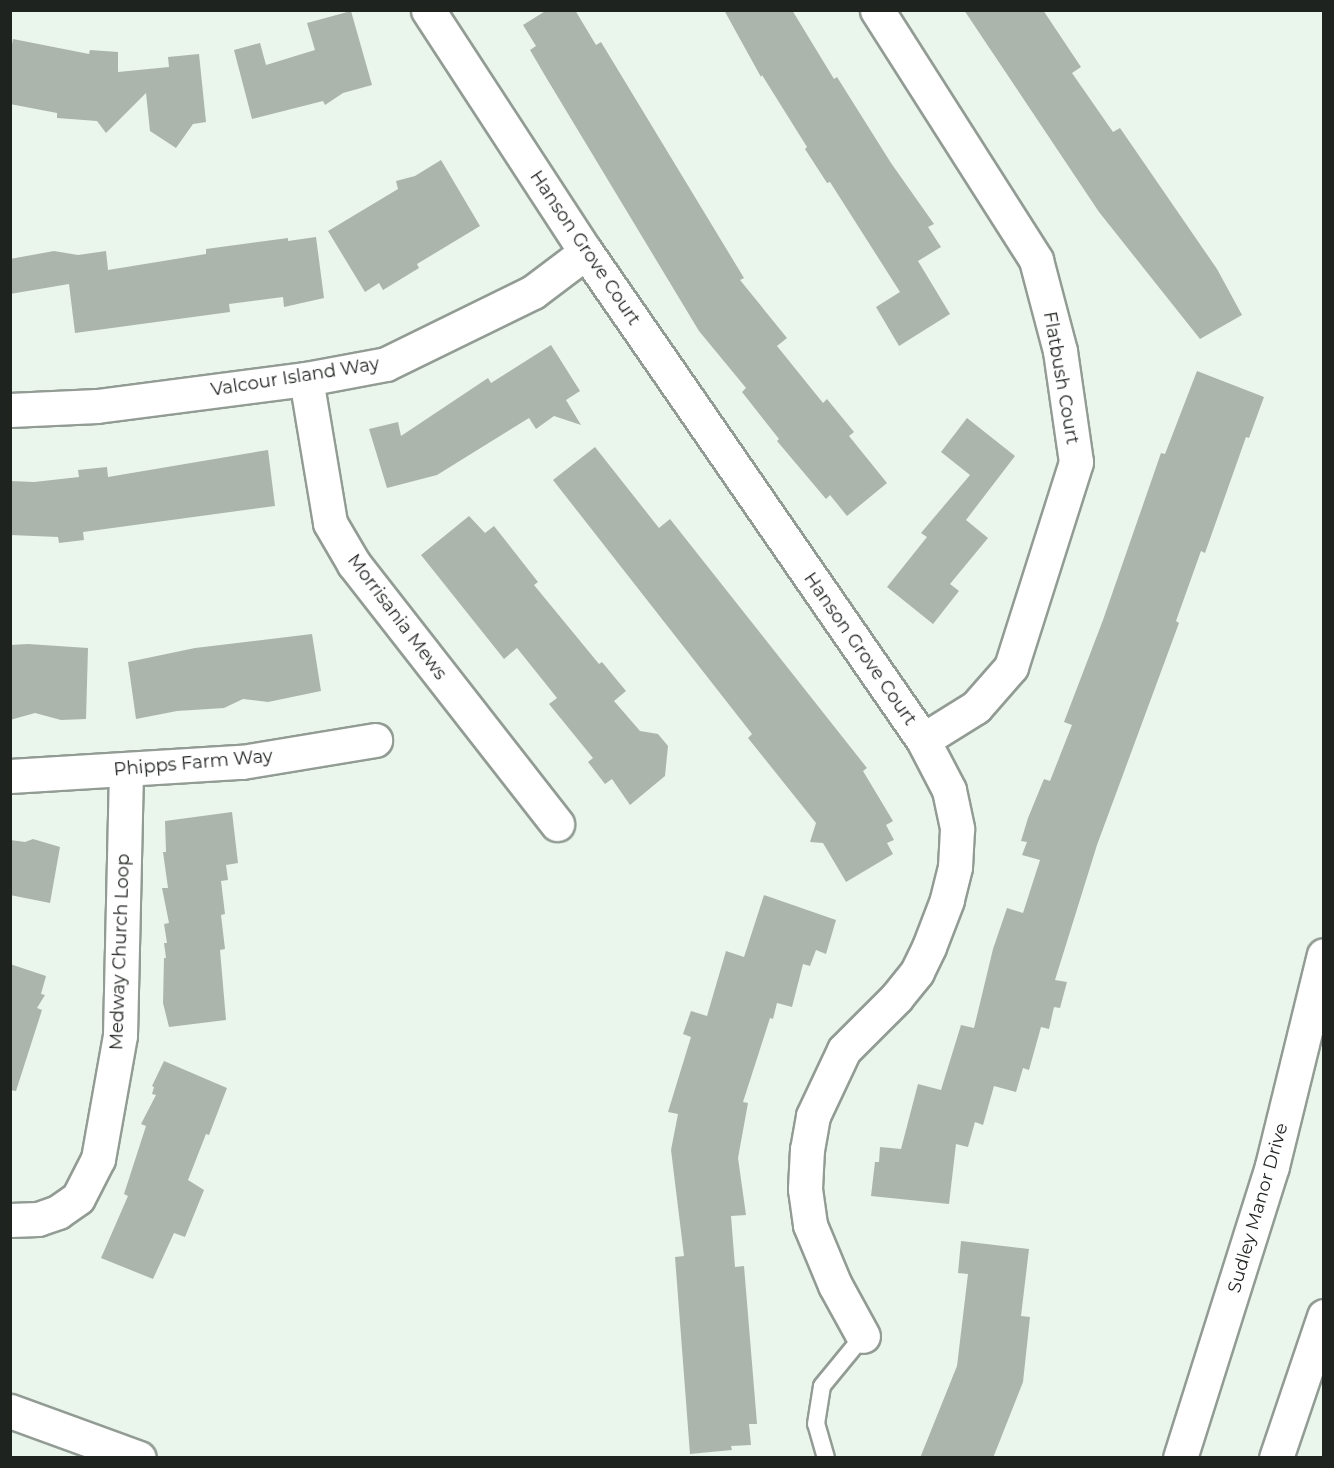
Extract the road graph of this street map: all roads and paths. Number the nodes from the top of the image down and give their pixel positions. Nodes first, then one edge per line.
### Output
1 (428, 10) edge
2 (877, 10) edge
3 (586, 252) junction
4 (306, 379) junction
5 (10, 410) edge
6 (375, 740) dead end
7 (923, 741) junction
8 (126, 770) junction
9 (10, 776) edge
10 (557, 824) dead end
11 (1323, 955) edge
12 (10, 1220) edge
13 (1323, 1316) edge
14 (863, 1336) joint
15 (10, 1411) edge
16 (139, 1458) edge
17 (826, 1458) edge
18 (1180, 1458) edge
19 (1276, 1458) edge

1 - 3 street, Hanson Grove Court
2 - 7 street, Flatbush Court
3 - 4 street, Valcour Island Way
3 - 7 street, Hanson Grove Court
4 - 5 street, Valcour Island Way
4 - 10 street, Morrisania Mews
6 - 8 street, Phipps Farm Way
7 - 14 street, Hanson Grove Court
8 - 9 street, Phipps Farm Way
8 - 12 street, Medway Church Loop
11 - 18 street, Sudley Manor Drive
13 - 19 street
14 - 17 lane
15 - 16 street

